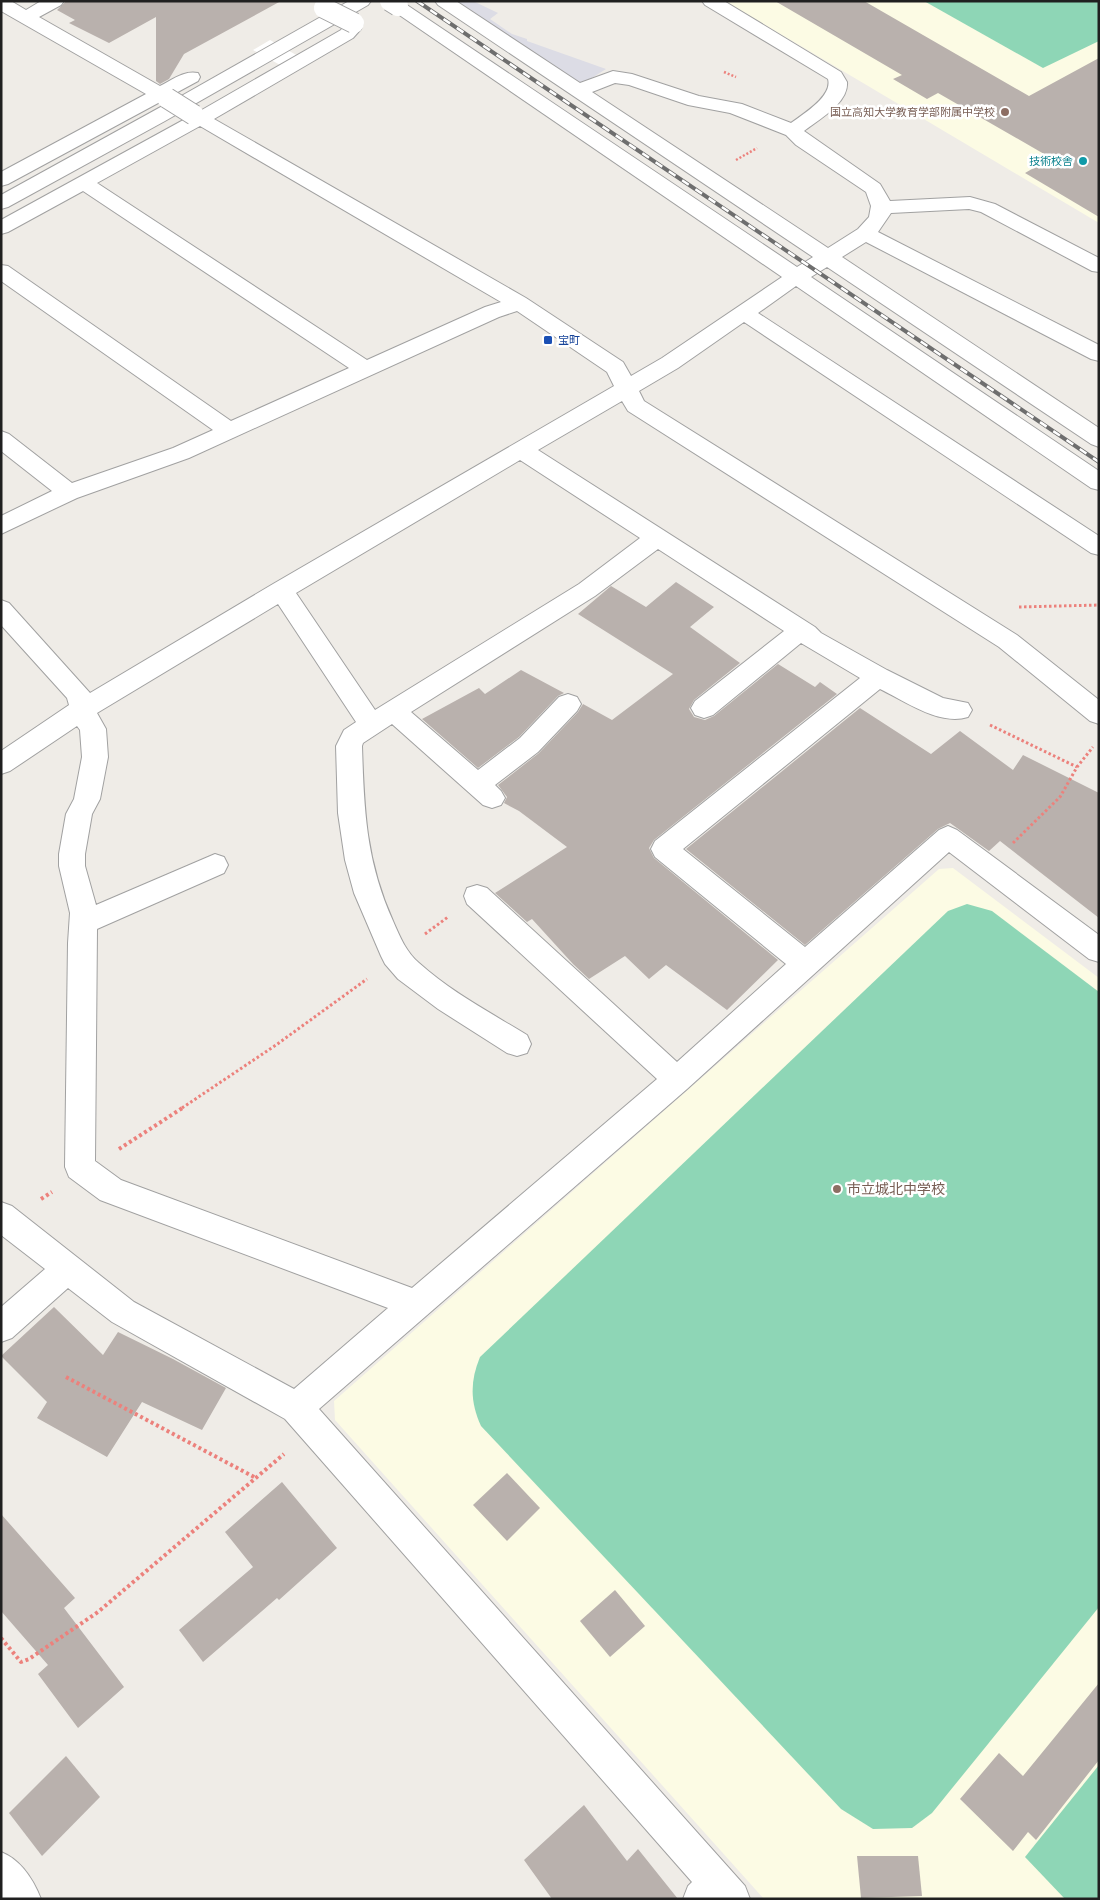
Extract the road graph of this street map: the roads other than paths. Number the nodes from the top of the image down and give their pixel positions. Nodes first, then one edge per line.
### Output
1 (55, 1) edge
2 (362, 1) edge
3 (444, 1) edge
4 (711, 1) edge
5 (1, 3) edge
6 (394, 4) edge
7 (316, 8) edge
8 (26, 17) junction
9 (203, 70) dead end
10 (577, 91) junction
11 (164, 96) junction
12 (197, 116) junction
13 (793, 131) junction
14 (1, 180) edge
15 (84, 183) junction
16 (1, 204) edge
17 (881, 207) junction
18 (1, 228) edge
19 (865, 233) junction
20 (826, 258) junction
21 (1099, 266) edge
22 (1, 271) edge
23 (797, 277) junction
24 (519, 303) junction
25 (744, 313) junction
26 (1099, 354) edge
27 (366, 370) junction
28 (626, 389) junction
29 (230, 431) junction
30 (1, 439) edge
31 (1099, 439) edge
32 (521, 450) junction
33 (1099, 482) edge
34 (69, 492) junction
35 (1, 526) edge
36 (656, 538) junction
37 (1099, 547) edge
38 (282, 590) junction
39 (1, 609) edge
40 (801, 630) junction
41 (878, 677) junction
42 (568, 704) dead end
43 (704, 708) dead end
44 (83, 709) junction
45 (959, 710) road end
46 (393, 711) junction
47 (1099, 714) edge
48 (371, 724) junction
49 (1, 764) edge
50 (215, 865) dead end
51 (477, 896) road end
52 (83, 923) junction
53 (1099, 951) edge
54 (806, 964) junction
55 (517, 1044) dead end
56 (677, 1080) junction
57 (4, 1219) edge
58 (67, 1269) junction
59 (416, 1304) junction
60 (1, 1327) edge
61 (305, 1418) junction
62 (1, 1870) edge
63 (717, 1893) edge
64 (23, 1899) edge

1 - 8 street
2 - 16 street
3 - 10 street
4 - 13 street
5 - 8 street
6 - 23 street
7 - 12 street, bridge
8 - 11 street
9 - 11 street
10 - 13 street
10 - 20 street
11 - 12 street, bridge
11 - 14 street
12 - 15 street
12 - 24 street
13 - 17 street
15 - 18 street
15 - 27 street
17 - 19 street
17 - 21 street
19 - 20 street
19 - 26 street
20 - 23 street
20 - 31 street
22 - 29 street
23 - 25 street
23 - 33 street
24 - 27 street
24 - 28 street
25 - 28 street
25 - 37 street
27 - 29 street
28 - 32 street
28 - 47 street
29 - 34 street
30 - 34 street
32 - 36 street
32 - 38 street
34 - 35 street
36 - 40 street
36 - 46 street
38 - 44 street
38 - 48 street
39 - 44 street
40 - 41 street
40 - 43 street
41 - 45 street
41 - 54 street
42 - 46 street
44 - 49 street
44 - 52 street
46 - 48 street
48 - 55 street
50 - 52 street
51 - 56 street
52 - 59 street
53 - 54 street
54 - 56 street
56 - 59 street
57 - 58 street
58 - 60 street
58 - 61 street
59 - 61 street
61 - 63 street
62 - 64 street

